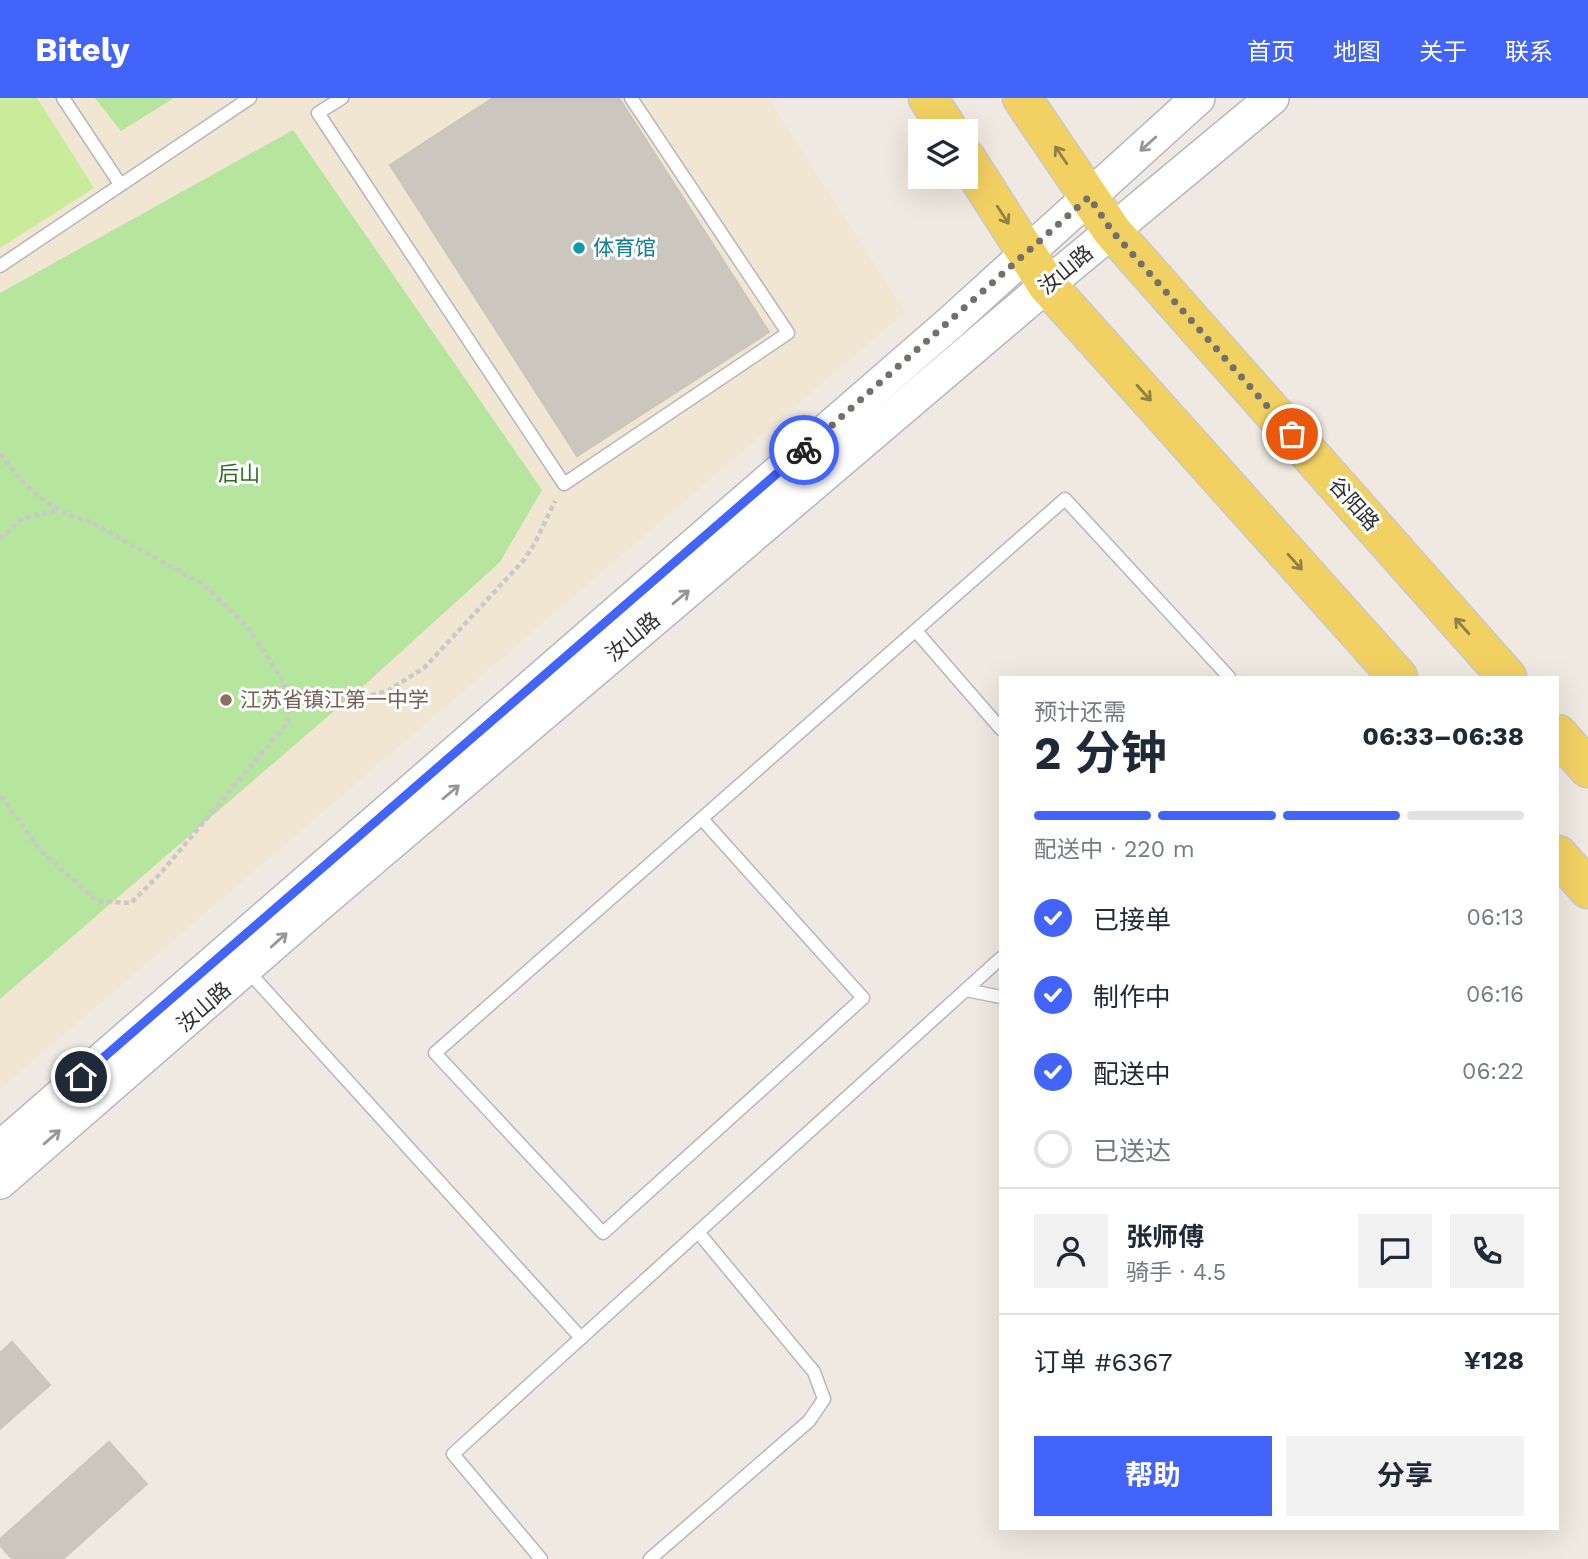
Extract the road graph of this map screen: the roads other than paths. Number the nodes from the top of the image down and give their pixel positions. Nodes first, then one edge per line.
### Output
1 (63, 98) edge
2 (250, 98) edge
3 (342, 98) edge
4 (631, 98) edge
5 (928, 98) edge
6 (1022, 98) edge
7 (1198, 98) edge
8 (1272, 98) edge
9 (941, 119) edge
10 (978, 177) edge
11 (120, 184) junction
12 (1089, 197) junction
13 (1112, 231) junction
14 (1027, 253) junction
15 (0, 266) edge
16 (1047, 285) junction
17 (916, 631) junction
18 (1228, 676) edge
19 (1397, 676) edge
20 (1506, 676) edge
21 (999, 727) edge
22 (1559, 735) edge
23 (1588, 768) edge
24 (702, 819) junction
25 (1559, 856) edge
26 (1588, 889) edge
27 (999, 960) edge
28 (247, 970) junction
29 (966, 990) junction
30 (999, 997) edge
31 (0, 1148) edge
32 (0, 1182) edge
33 (698, 1232) junction
34 (580, 1338) junction
35 (541, 1559) edge
36 (650, 1559) edge

1 - 11 lane
2 - 11 lane
3 - 4 lane
5 - 9 main road
12 -> 6 main road, 谷阳路
7 -> 12 street, 汝山路
8 - 13 street, 汝山路
10 -> 14 main road
11 - 15 lane
12 - 13 main road, 谷阳路
12 - 14 street, 汝山路
13 - 16 street, 汝山路
20 -> 13 main road, 谷阳路
14 - 16 main road
14 - 31 street, 汝山路
16 -> 19 main road
28 -> 16 street, 汝山路
17 - 18 lane
17 - 21 lane
17 - 24 lane
22 - 23 main road
24 - 24 lane
25 - 26 main road
27 - 29 lane
32 -> 28 street, 汝山路
28 - 34 lane
29 - 30 lane
29 - 33 lane
33 - 34 lane
33 - 36 lane
34 - 35 lane

